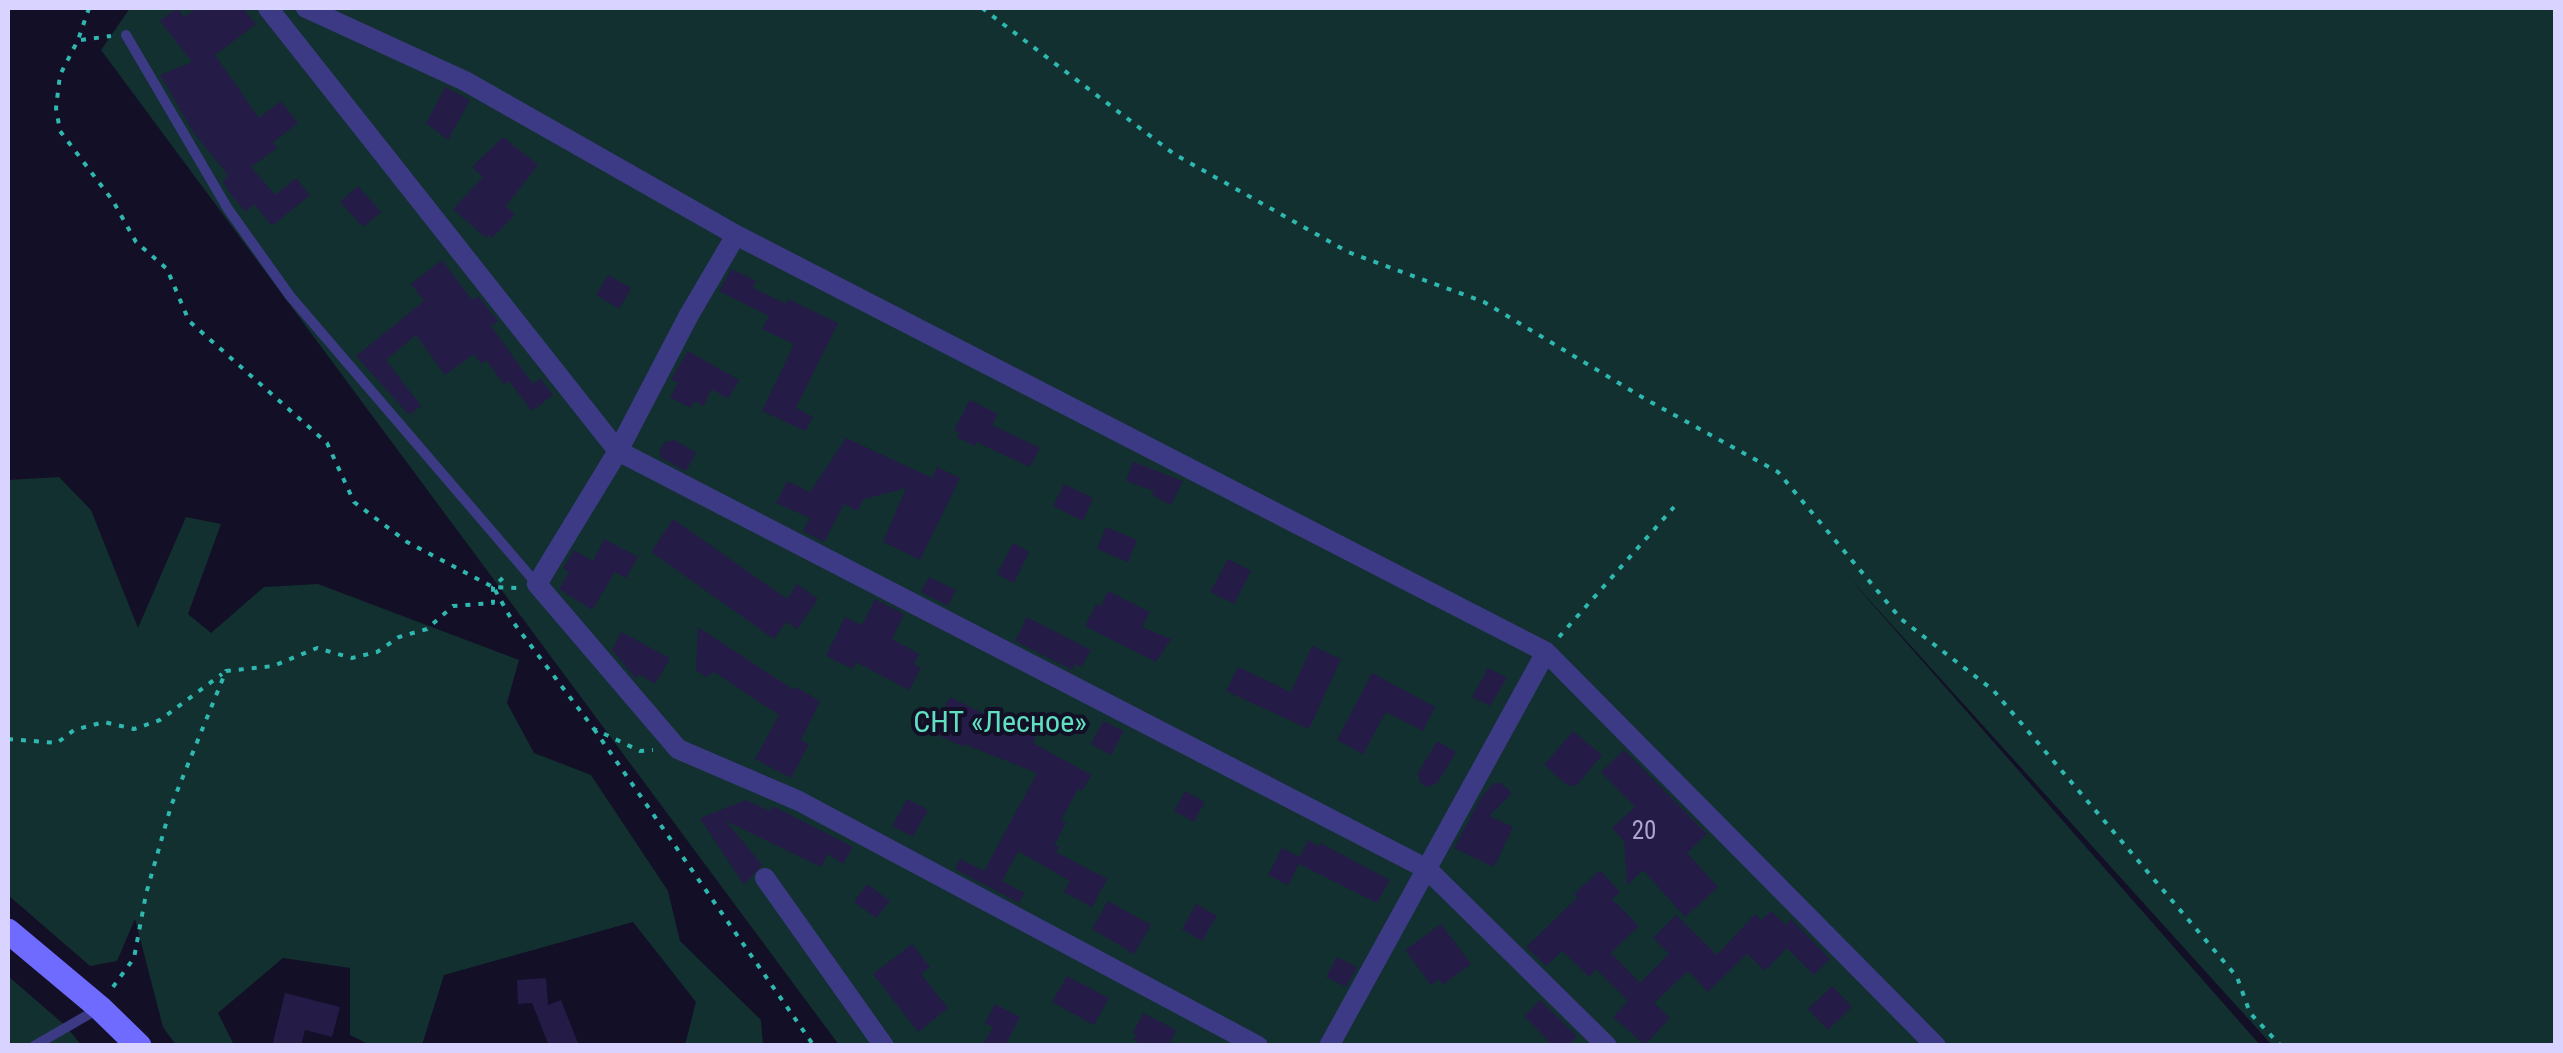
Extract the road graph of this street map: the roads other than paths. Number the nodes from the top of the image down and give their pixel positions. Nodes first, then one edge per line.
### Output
1 (268, 8) edge
2 (306, 8) edge
3 (126, 34) road end
4 (736, 235) junction
5 (618, 451) junction
6 (537, 584) junction
7 (1546, 652) junction
8 (1427, 868) junction
9 (765, 878) dead end
10 (8, 931) edge
11 (100, 1008) junction
12 (34, 1046) edge
13 (139, 1046) edge
14 (884, 1046) edge
15 (1258, 1046) edge
16 (1329, 1046) edge
17 (1606, 1046) edge
18 (1936, 1046) edge

1 - 5 street
2 - 4 street
3 - 6 lane
4 - 5 street
4 - 7 street
5 - 6 street
5 - 8 street
6 - 15 street
7 - 8 street
7 - 18 street
8 - 16 street
8 - 17 street
9 - 14 street
10 - 11 main road
11 - 12 lane
11 - 13 main road

